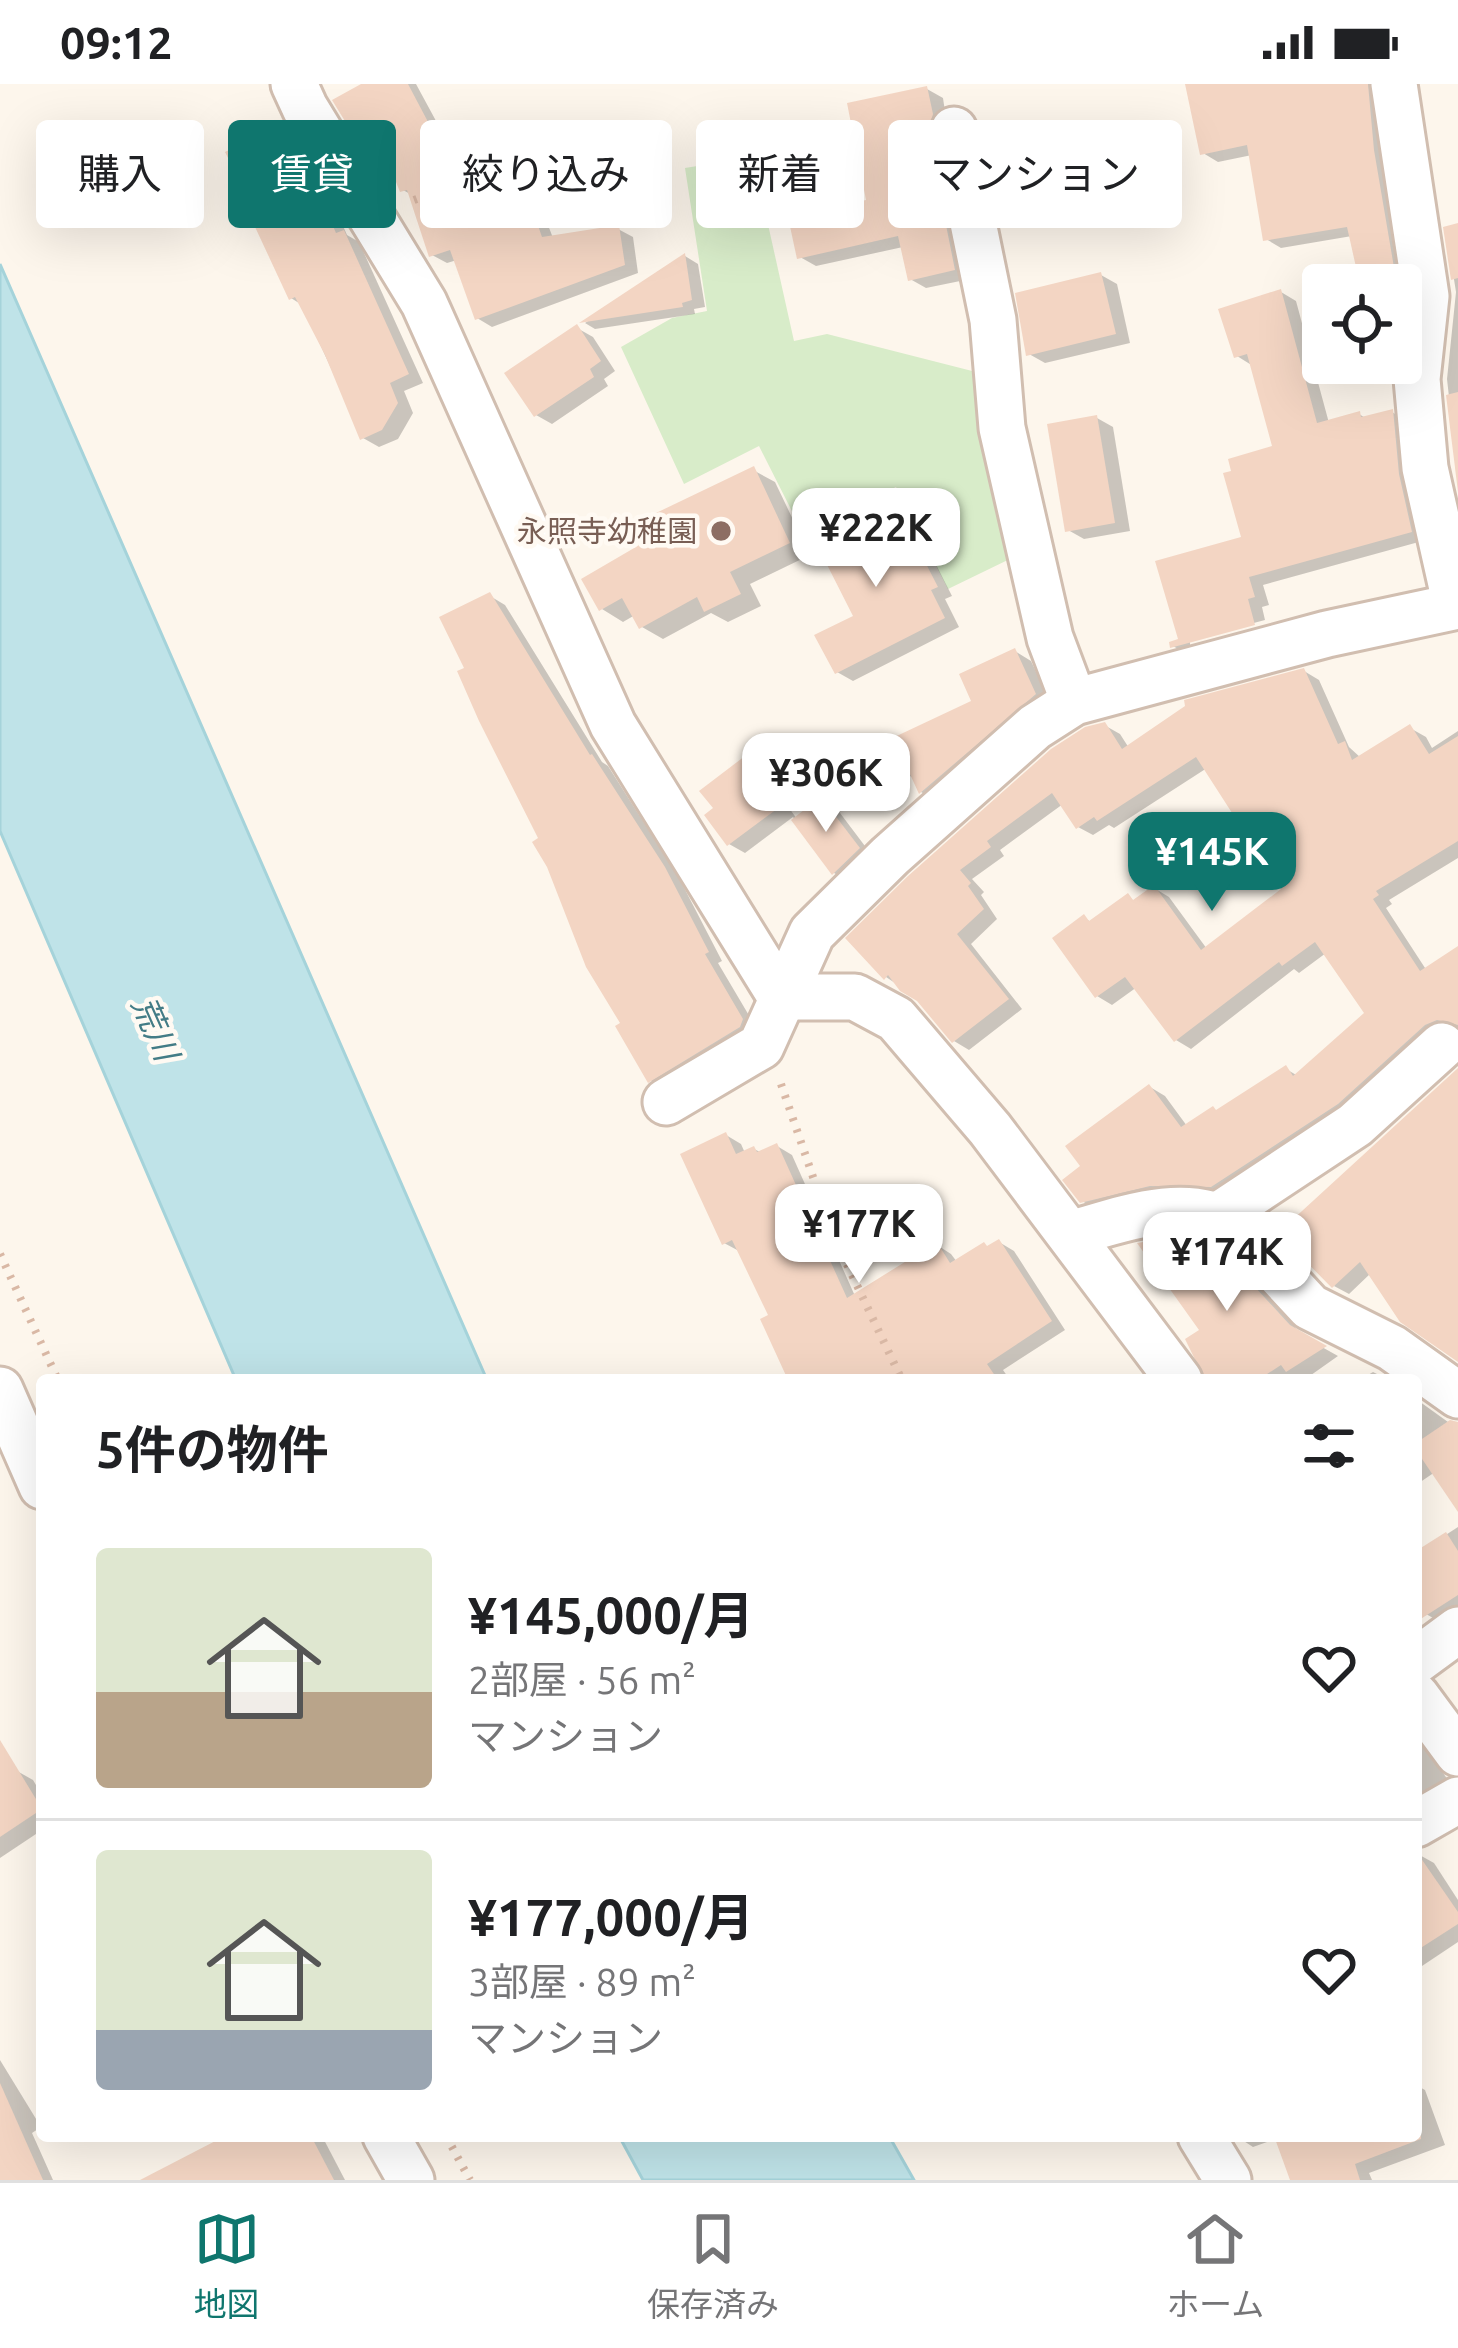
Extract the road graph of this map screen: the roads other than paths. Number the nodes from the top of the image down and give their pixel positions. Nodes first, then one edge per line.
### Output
1 (294, 84) edge
2 (1394, 84) edge
3 (974, 228) edge
4 (1457, 606) edge
5 (1074, 702) junction
6 (781, 997) junction
7 (1442, 1046) dead end
8 (666, 1102) dead end
9 (1219, 1215) junction
10 (1070, 1234) junction
11 (1175, 1374) edge
12 (1458, 1395) edge
13 (3, 1412) edge
14 (36, 1475) edge
15 (1458, 1630) edge
16 (1422, 1657) edge
17 (1422, 1704) edge
18 (1458, 1753) edge
19 (1458, 1800) edge
20 (1422, 1821) edge
21 (389, 2142) edge
22 (1205, 2142) edge
23 (411, 2180) edge
24 (1228, 2180) edge

1 - 6 street
2 - 4 street
3 - 5 street
4 - 5 street
5 - 6 street
6 - 8 street
6 - 10 street
7 - 9 street
9 - 10 street
9 - 12 street
10 - 11 street
13 - 14 street
15 - 16 street
17 - 18 street
19 - 20 street
21 - 23 street
22 - 24 street

